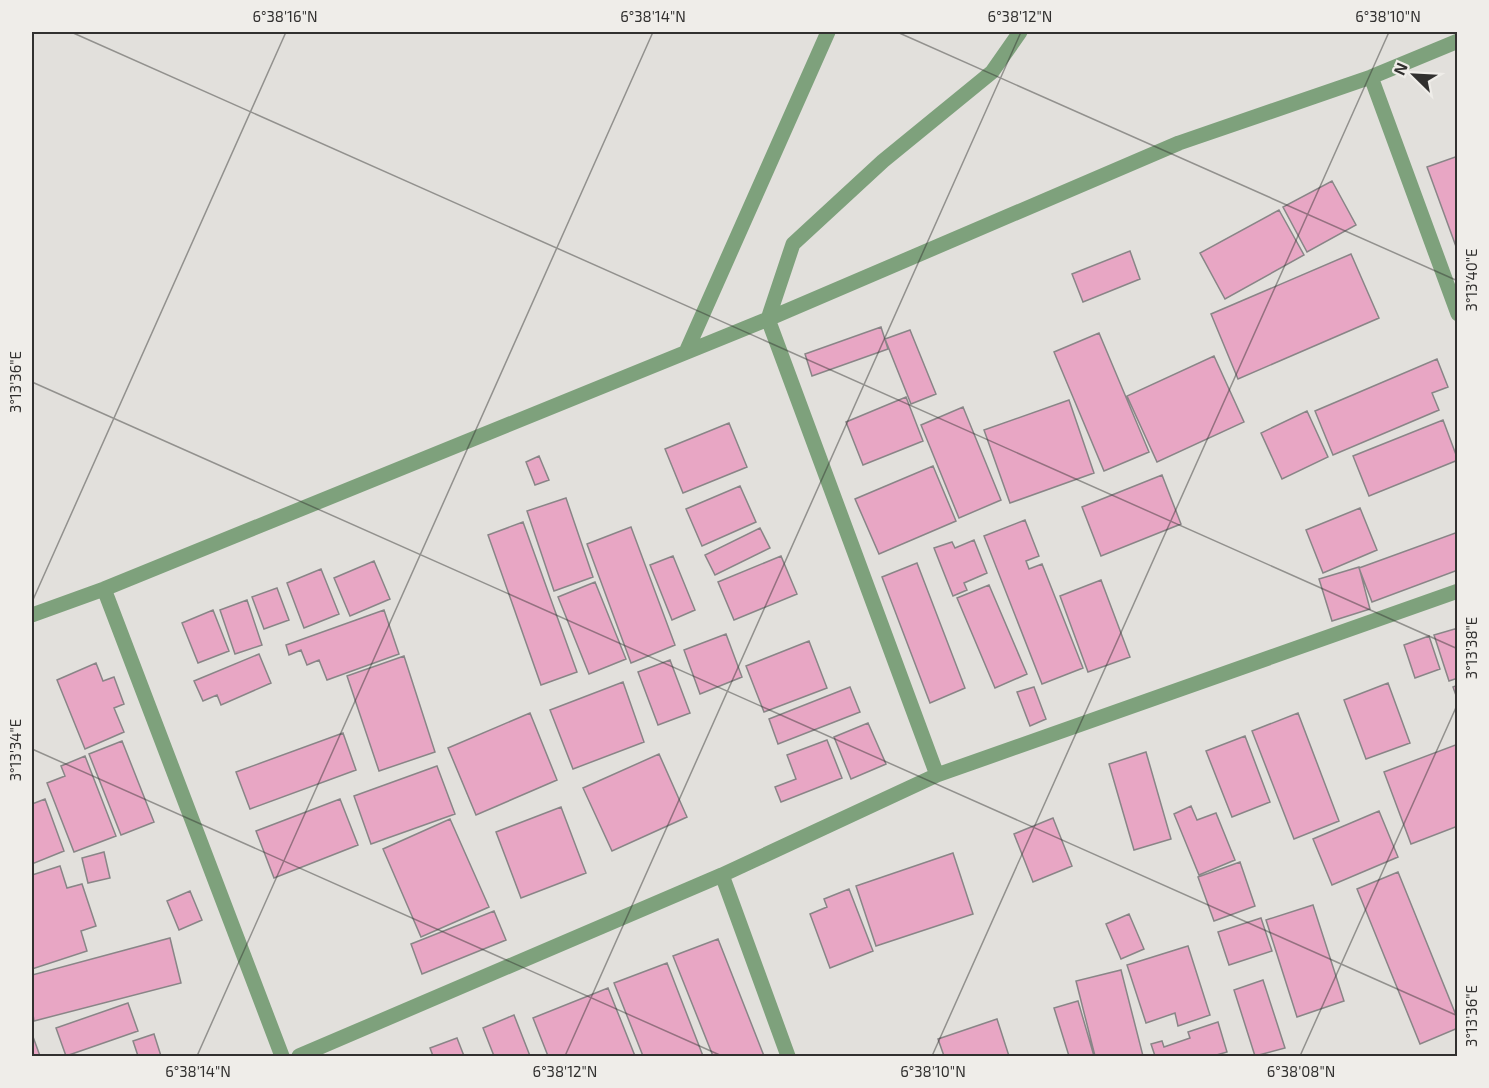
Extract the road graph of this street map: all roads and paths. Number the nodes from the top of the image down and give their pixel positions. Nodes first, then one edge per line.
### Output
1 (828, 32) edge
2 (1020, 32) edge
3 (1458, 41) edge
4 (1371, 77) junction
5 (1458, 314) edge
6 (768, 319) junction
7 (686, 352) junction
8 (104, 589) junction
9 (1458, 591) edge
10 (32, 615) edge
11 (937, 775) junction
12 (722, 875) junction
13 (282, 1056) edge
14 (299, 1056) edge
15 (788, 1056) edge

1 - 7 street
2 - 6 street
3 - 4 street
4 - 5 street
4 - 6 street
6 - 7 street
6 - 11 street
7 - 8 street
8 - 10 street
8 - 13 street
9 - 11 street
11 - 12 street
12 - 14 street
12 - 15 street

